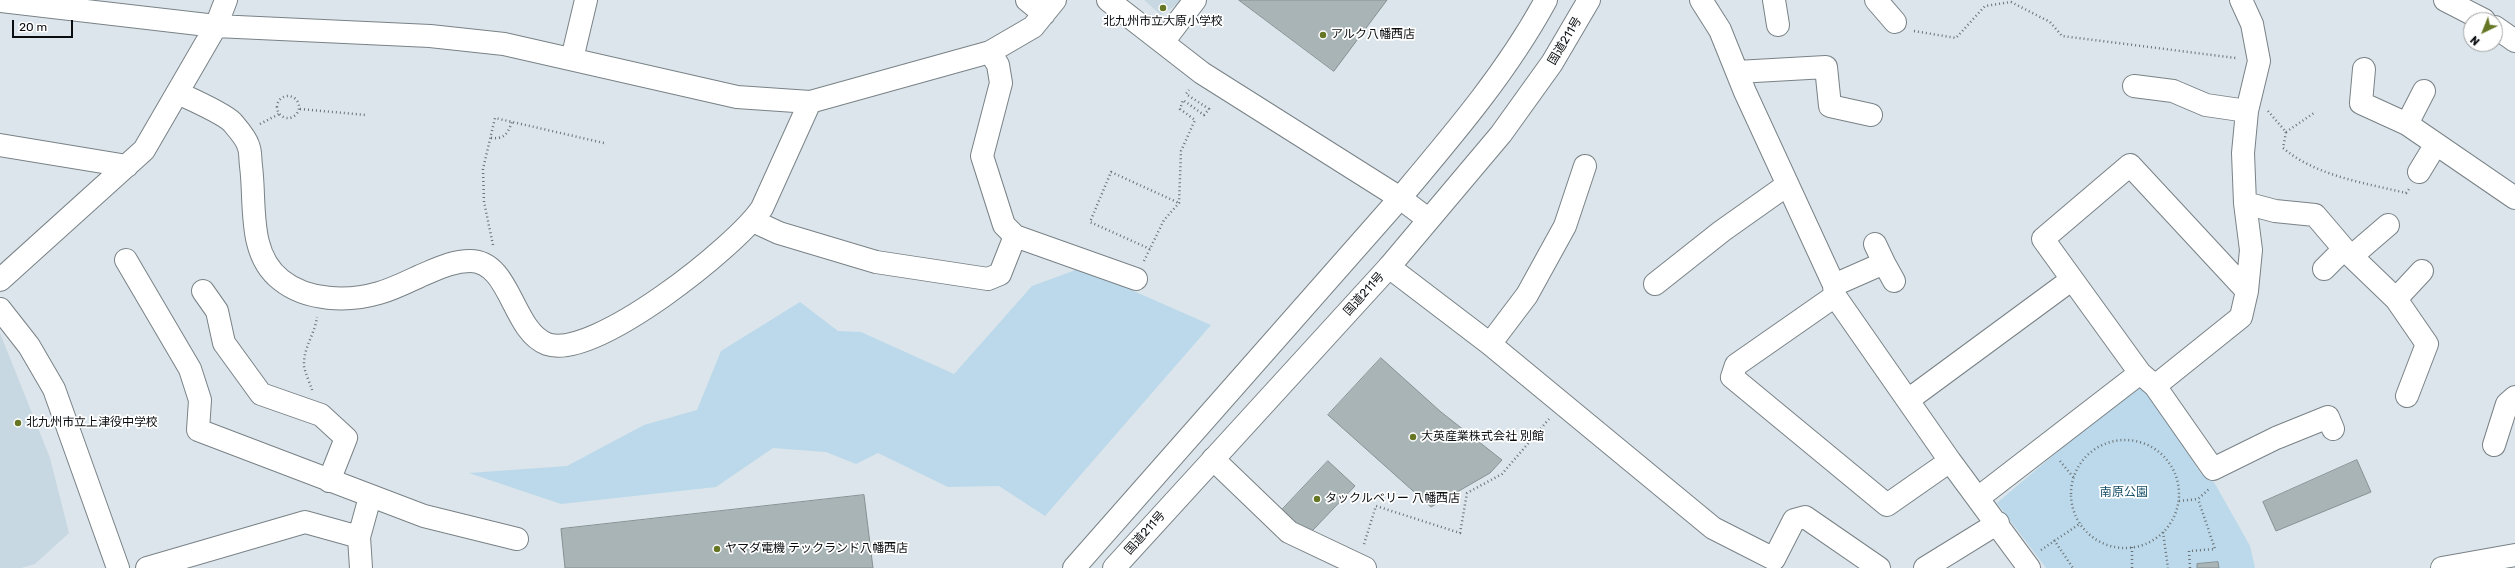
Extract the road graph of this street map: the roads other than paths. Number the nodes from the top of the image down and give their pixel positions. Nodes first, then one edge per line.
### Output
1 (226, 0) edge
2 (586, 0) edge
3 (1027, 0) edge
4 (1108, 0) edge
5 (1195, 0) edge
6 (1546, 0) edge
7 (1589, 0) edge
8 (1700, 0) edge
9 (1774, 0) edge
10 (1876, 0) edge
11 (2241, 0) edge
12 (2445, 0) edge
13 (0, 1) edge
14 (1050, 7) edge
15 (2468, 12) edge
16 (1894, 22) road end
17 (1778, 24) dead end
18 (216, 26) junction
19 (2503, 33) edge
20 (2515, 41) edge
21 (1163, 42) junction
22 (990, 52) junction
23 (572, 59) junction
24 (2364, 69) dead end
25 (1736, 72) junction
26 (2134, 86) dead end
27 (2424, 90) dead end
28 (178, 93) junction
29 (2249, 101) junction
30 (810, 102) junction
31 (1871, 115) dead end
32 (2407, 124) junction
33 (2436, 144) junction
34 (0, 146) edge
35 (127, 166) junction
36 (1585, 166) dead end
37 (2419, 172) dead end
38 (1787, 185) junction
39 (1400, 198) junction
40 (2515, 198) edge
41 (2245, 203) junction
42 (1428, 219) junction
43 (753, 221) junction
44 (2388, 225) dead end
45 (1015, 236) junction
46 (1875, 244) dead end
47 (2348, 253) junction
48 (126, 260) dead end
49 (1389, 267) junction
50 (2324, 270) dead end
51 (2422, 271) dead end
52 (1136, 279) road end
53 (0, 280) edge
54 (2071, 280) junction
55 (1655, 284) dead end
56 (1834, 290) junction
57 (203, 291) dead end
58 (2247, 291) junction
59 (2396, 299) junction
60 (0, 309) edge
61 (1490, 344) junction
62 (2148, 379) junction
63 (2408, 396) dead end
64 (2515, 397) edge
65 (1908, 400) junction
66 (2334, 429) dead end
67 (2494, 445) dead end
68 (1213, 459) junction
69 (1950, 461) junction
70 (329, 481) junction
71 (370, 497) junction
72 (1978, 498) junction
73 (1998, 523) junction
74 (359, 537) junction
75 (517, 539) dead end
76 (2503, 560) edge
77 (2027, 565) edge
78 (118, 568) edge
79 (147, 568) edge
80 (361, 568) edge
81 (1074, 568) edge
82 (1114, 568) edge
83 (1366, 568) edge
84 (1879, 568) edge
85 (1925, 568) edge
86 (2442, 568) edge

1 - 18 main road
2 - 23 main road
3 - 14 main road
4 - 21 main road
5 - 21 main road
6 - 39 main road
7 - 42 main road, 国道211号
8 - 25 main road
9 - 17 main road
10 - 16 main road
11 - 29 main road
12 - 15 main road
13 - 18 main road
14 - 22 main road
18 - 23 main road
18 - 28 main road
19 - 20 main road
21 - 39 main road
22 - 30 main road
22 - 45 main road
23 - 30 main road
24 - 32 main road
25 - 31 main road
25 - 38 main road
26 - 29 main road
27 - 32 main road
28 - 35 main road
28 - 43 main road
29 - 41 main road
30 - 43 main road
32 - 33 main road
33 - 37 main road
33 - 40 main road
34 - 35 main road
35 - 53 main road
36 - 61 main road
38 - 55 main road
38 - 56 main road
39 - 42 main road
39 - 81 main road
41 - 47 main road
41 - 58 main road
42 - 49 main road, 国道211号
43 - 45 main road
44 - 47 main road
45 - 52 main road
46 - 56 main road
47 - 50 main road
47 - 59 main road
48 - 70 main road
49 - 61 main road
49 - 68 main road, 国道211号
51 - 59 main road
54 - 58 main road
54 - 62 main road
54 - 65 main road
56 - 65 main road
56 - 69 main road
57 - 70 main road
58 - 62 main road
59 - 63 main road
60 - 78 main road
61 - 84 main road
62 - 66 main road
62 - 72 main road
64 - 67 main road
65 - 69 main road
68 - 82 main road, 国道211号
68 - 83 main road
69 - 72 main road
70 - 71 main road
71 - 74 main road
71 - 75 main road
72 - 73 main road
73 - 77 main road
73 - 85 main road
74 - 79 main road
74 - 80 main road
76 - 86 main road

